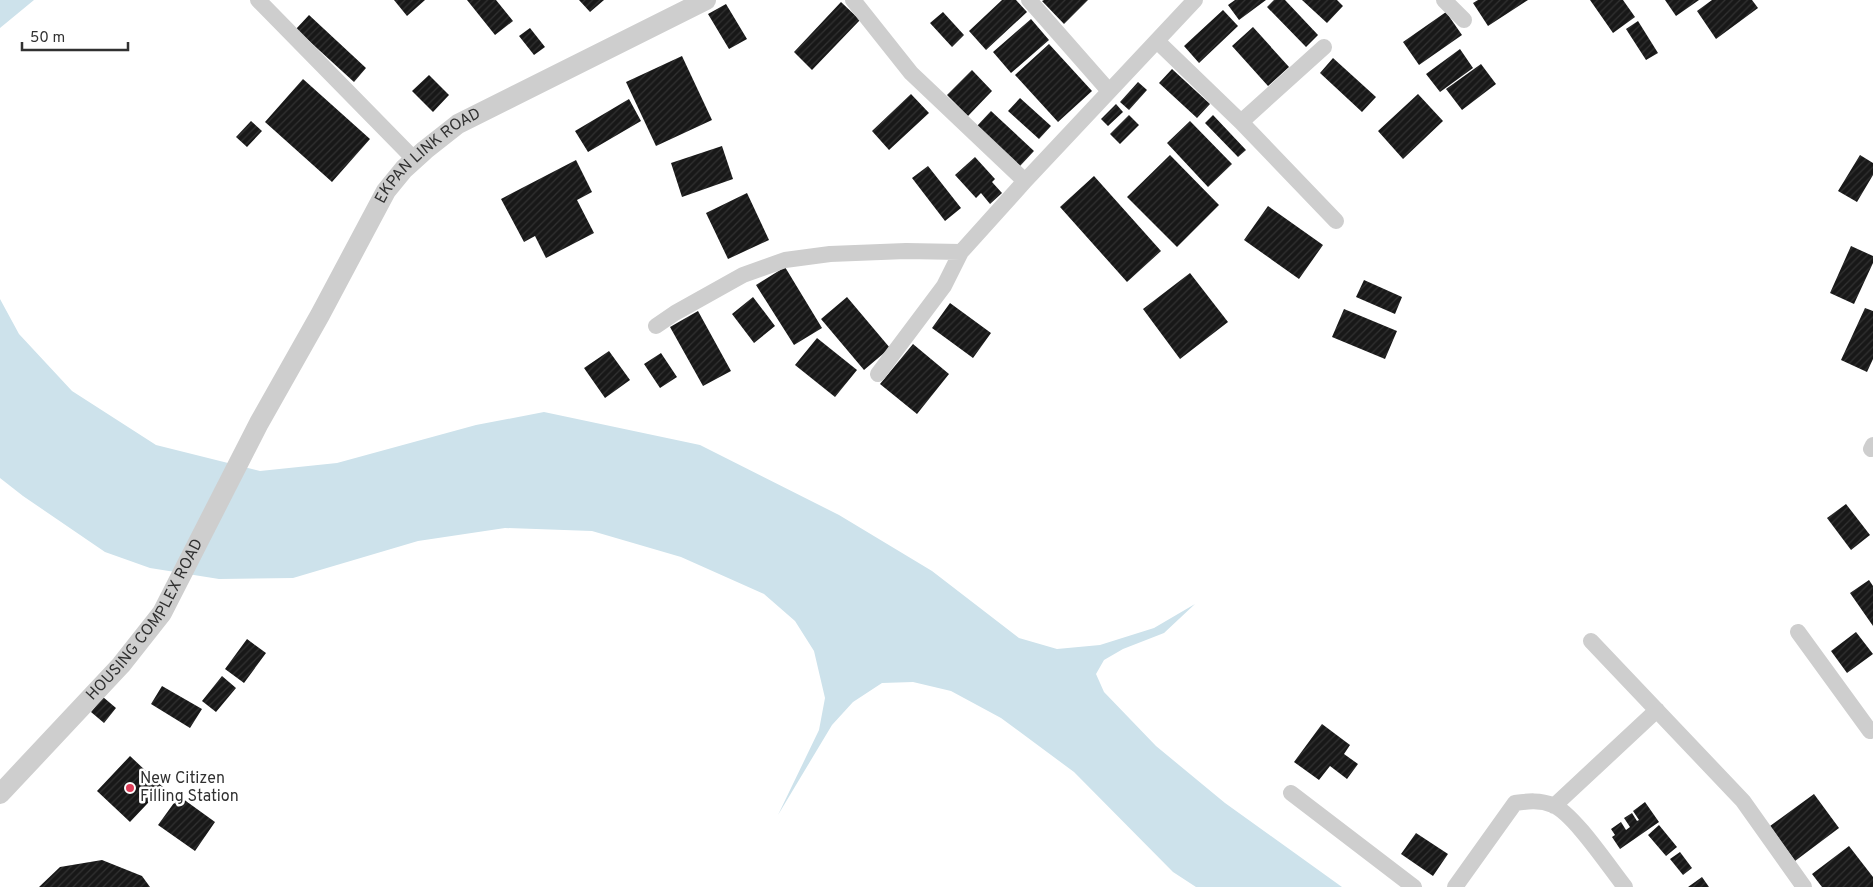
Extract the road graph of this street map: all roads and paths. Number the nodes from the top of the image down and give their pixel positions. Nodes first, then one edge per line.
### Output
1 (258, 0) edge
2 (706, 0) edge
3 (853, 0) edge
4 (1029, 0) edge
5 (1195, 0) edge
6 (1444, 0) edge
7 (1464, 20) dead end
8 (1157, 41) junction
9 (1324, 47) dead end
10 (1109, 91) junction
11 (1241, 122) junction
12 (415, 160) junction
13 (1025, 181) junction
14 (1336, 221) dead end
15 (961, 252) junction
16 (656, 326) dead end
17 (878, 374) dead end
18 (259, 423) joint
19 (1798, 632) dead end
20 (1591, 641) dead end
21 (1657, 710) junction
22 (1872, 732) edge
23 (1291, 793) dead end
24 (0, 794) edge
25 (1554, 806) junction
26 (1414, 887) edge
27 (1455, 887) edge
28 (1625, 887) edge
29 (1804, 887) edge

1 - 12 street
2 - 12 street, EKPAN LINK ROAD
3 - 13 street
4 - 10 street
5 - 8 street
6 - 7 street
8 - 10 street
8 - 11 street
9 - 11 street
10 - 13 street
11 - 14 street
12 - 18 street, EKPAN LINK ROAD
13 - 15 street
15 - 16 street
15 - 17 street
18 - 24 street, HOUSING COMPLEX ROAD
19 - 22 street
20 - 21 street
21 - 25 street
21 - 29 street
23 - 26 street
25 - 27 street
25 - 28 street

